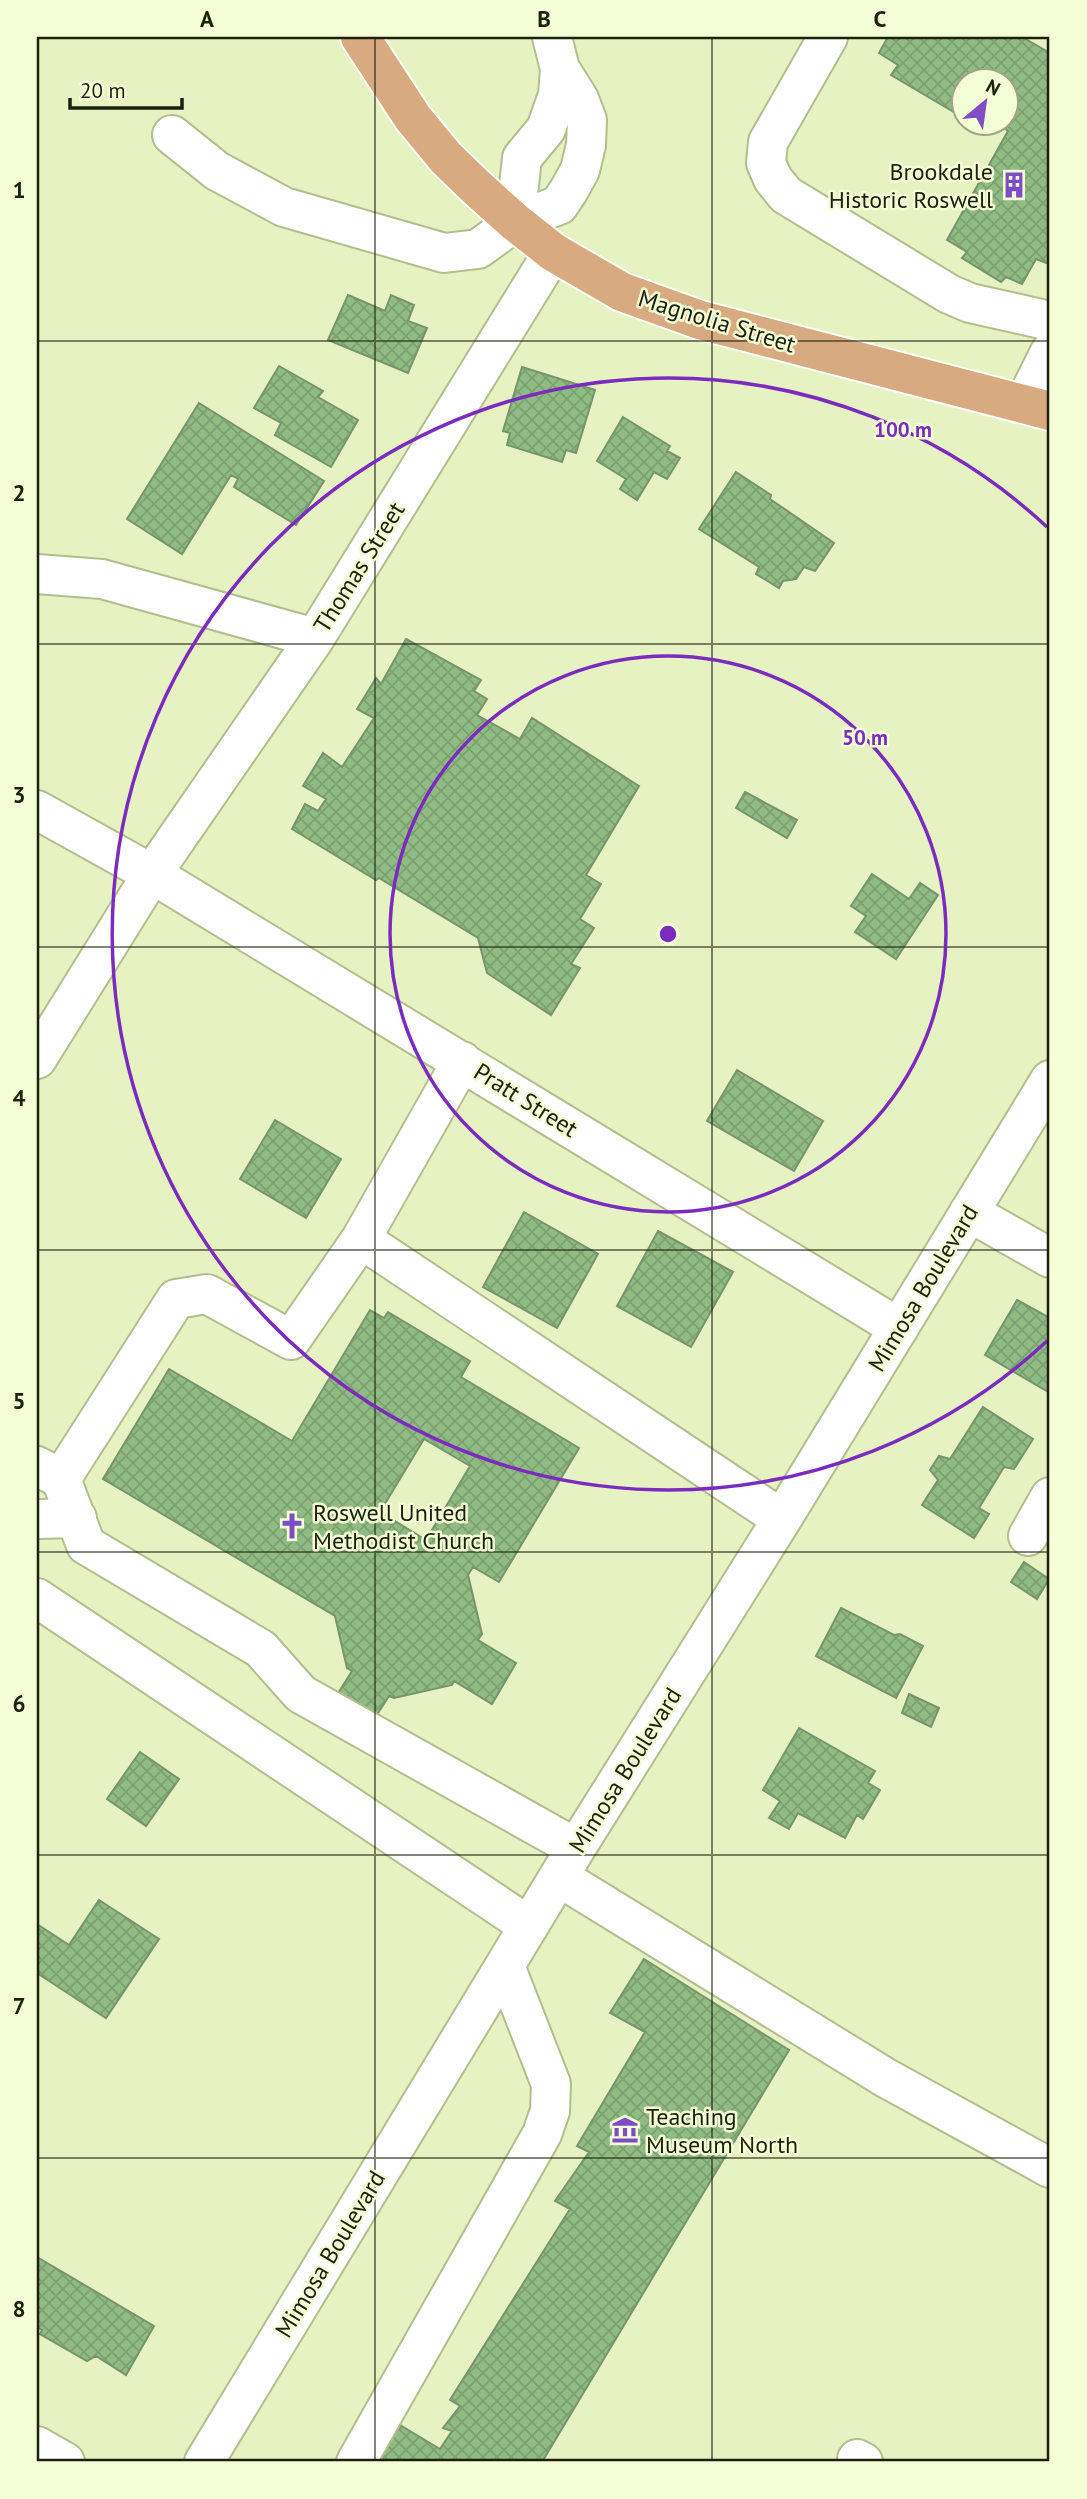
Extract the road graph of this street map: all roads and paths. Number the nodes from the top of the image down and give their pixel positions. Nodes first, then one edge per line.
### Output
1 (360, 37) edge
2 (828, 37) edge
3 (556, 53) edge
4 (172, 135) dead end
5 (515, 222) junction
6 (554, 252) junction
7 (1050, 321) edge
8 (1050, 352) edge
9 (1037, 408) edge
10 (37, 574) edge
11 (315, 638) junction
12 (37, 810) edge
13 (152, 874) junction
14 (37, 1059) edge
15 (462, 1061) junction
16 (1050, 1080) edge
17 (969, 1212) junction
18 (361, 1239) junction
19 (1050, 1258) edge
20 (899, 1328) junction
21 (49, 1473) edge
22 (1050, 1497) edge
23 (77, 1518) junction
24 (37, 1519) edge
25 (782, 1519) junction
26 (1028, 1536) dead end
27 (37, 1598) edge
28 (568, 1862) junction
29 (529, 1926) junction
30 (505, 1966) junction
31 (1050, 2168) edge
32 (37, 2445) edge
33 (65, 2462) edge
34 (204, 2462) edge
35 (356, 2462) edge

1 - 5 main road, Magnolia Street
2 - 7 street
3 - 5 street
3 - 5 street
4 - 5 street
5 - 6 main road, Magnolia Street
6 - 9 main road, Magnolia Street
6 - 11 street, Thomas Street
8 - 9 street
10 - 11 street
11 - 13 street, Thomas Street
12 - 13 street, Pratt Street
13 - 14 street, Thomas Street
13 - 15 street, Pratt Street
15 - 18 street
15 - 20 street, Pratt Street
16 - 17 street, Mimosa Boulevard
17 - 19 street
17 - 20 street, Mimosa Boulevard
18 - 21 street
18 - 25 street
20 - 25 street, Mimosa Boulevard
21 - 23 street
22 - 26 street
23 - 24 street
23 - 28 street
25 - 28 street, Mimosa Boulevard
27 - 29 street
28 - 29 street, Mimosa Boulevard
28 - 31 street
29 - 30 street, Mimosa Boulevard
30 - 34 street, Mimosa Boulevard
30 - 35 street
32 - 33 street

